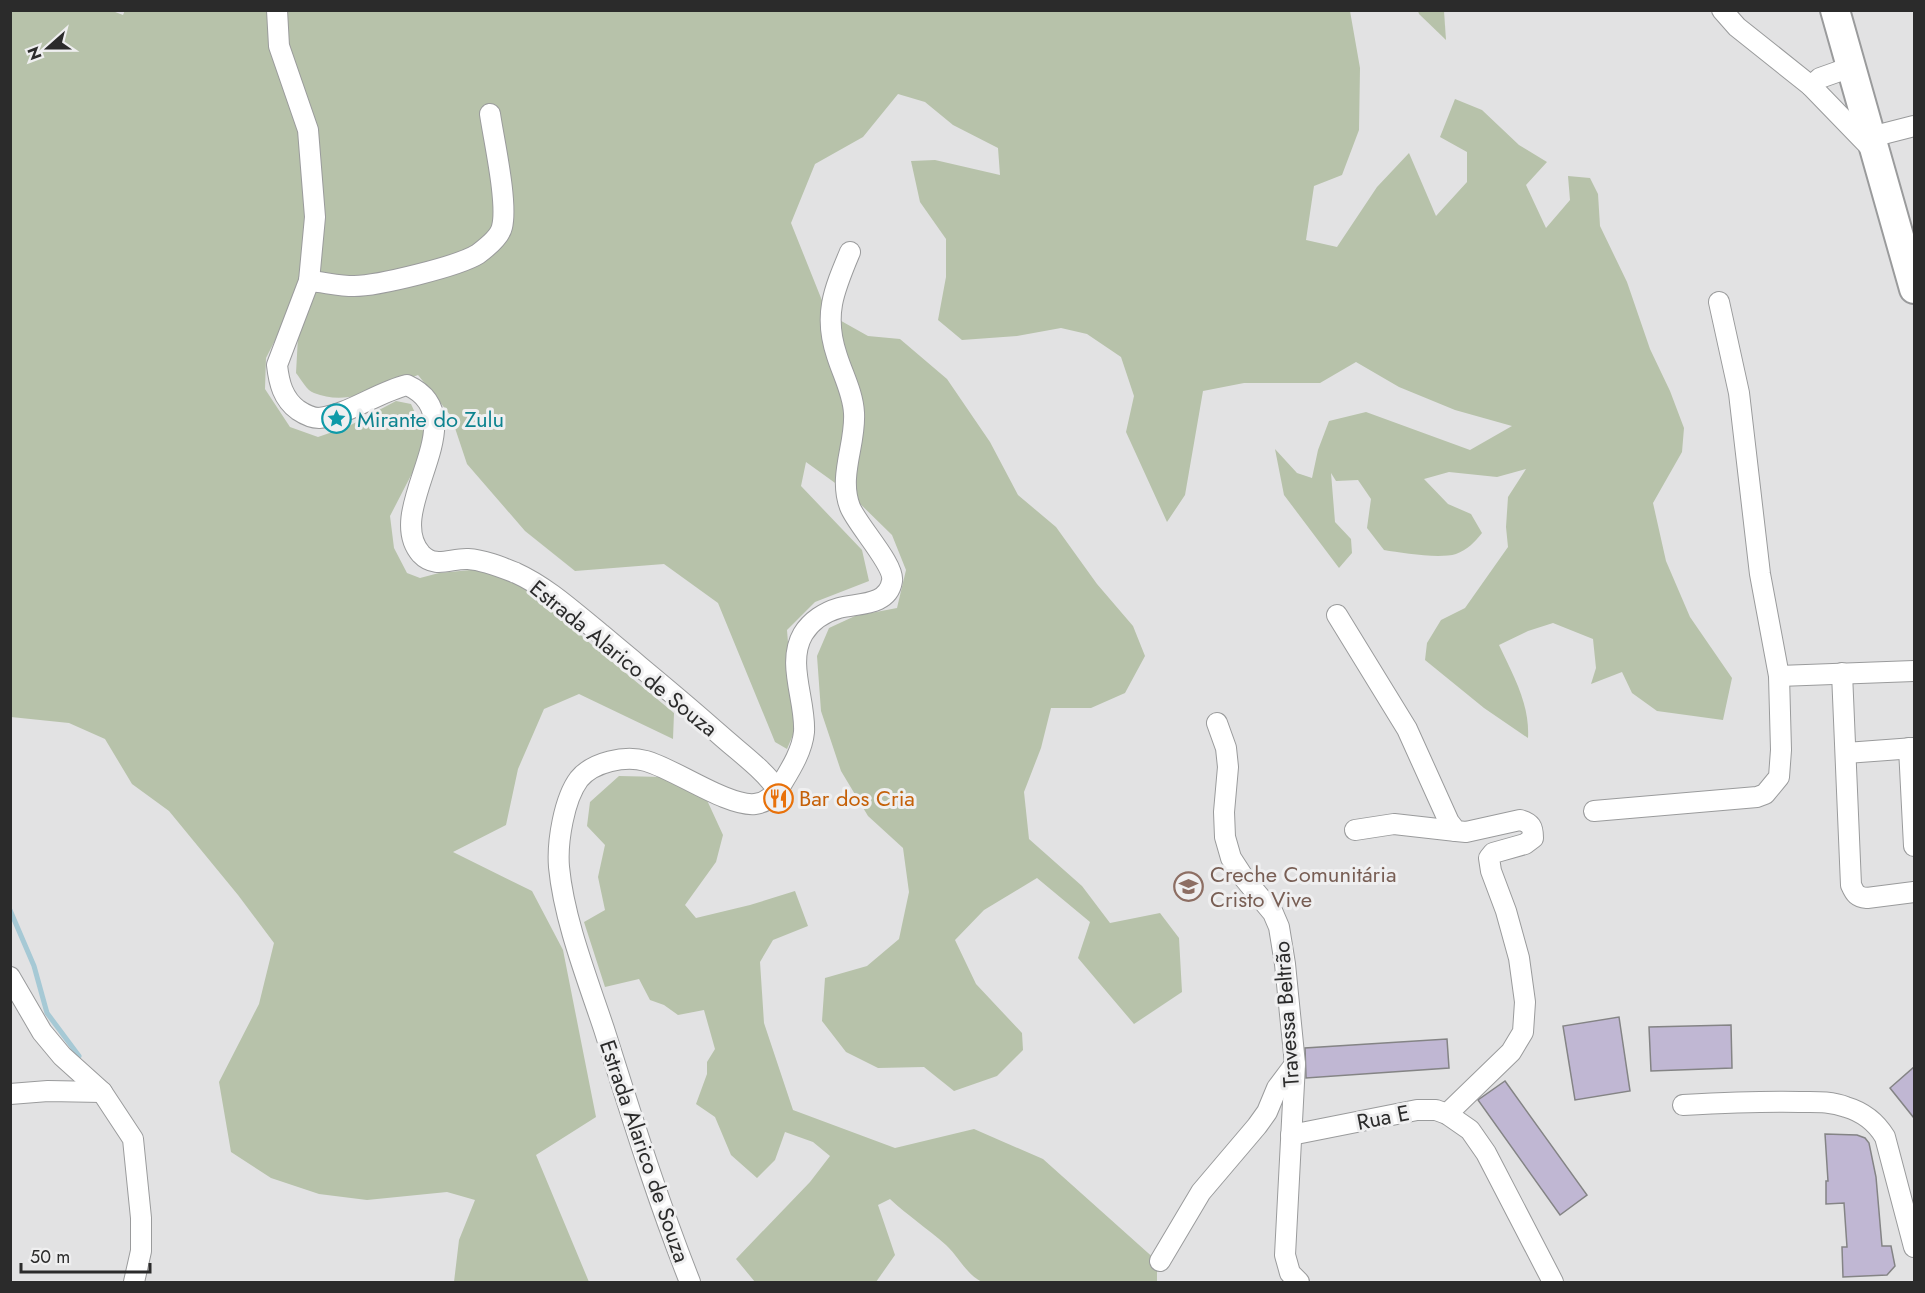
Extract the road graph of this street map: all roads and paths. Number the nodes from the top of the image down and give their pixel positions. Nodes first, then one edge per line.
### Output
1 (277, 10) edge
2 (1722, 10) edge
3 (1835, 10) edge
4 (1851, 67) junction
5 (1811, 86) junction
6 (490, 114) dead end
7 (1914, 126) edge
8 (1873, 145) junction
9 (850, 252) dead end
10 (309, 281) junction
11 (1914, 290) edge
12 (1719, 302) dead end
13 (1337, 615) dead end
14 (1914, 670) edge
15 (1842, 673) junction
16 (1779, 676) junction
17 (1217, 723) dead end
18 (1912, 748) edge
19 (1846, 753) junction
20 (778, 790) junction
21 (1594, 811) dead end
22 (1355, 830) dead end
23 (1456, 831) junction
24 (1914, 846) edge
25 (1914, 892) edge
26 (10, 976) edge
27 (1295, 1064) junction
28 (102, 1092) junction
29 (10, 1094) edge
30 (1683, 1105) dead end
31 (1447, 1114) junction
32 (1291, 1135) junction
33 (1914, 1246) edge
34 (1160, 1261) dead end
35 (134, 1282) edge
36 (690, 1282) edge
37 (1299, 1282) edge
38 (1553, 1282) edge

1 - 10 street, Estrada Alarico de Souza
2 - 5 street
3 - 4 main road
4 - 5 street
4 - 8 main road
5 - 8 street
6 - 10 street
7 - 8 street
8 - 11 main road
9 - 20 street
10 - 20 street, Estrada Alarico de Souza
12 - 16 street
13 - 23 street
14 - 15 street
15 - 16 street
15 - 19 street
16 - 21 street
17 - 27 street, Travessa Beltrão
18 - 19 street
18 - 24 street
19 - 25 street
20 - 36 street, Estrada Alarico de Souza
22 - 23 street
23 - 31 street
26 - 28 street
27 - 32 street, Travessa Beltrão
27 - 34 street
28 - 29 street
28 - 35 street
30 - 33 street
31 - 32 street, Rua E
31 - 38 street, Rua E
32 - 37 street, Travessa Beltrão

